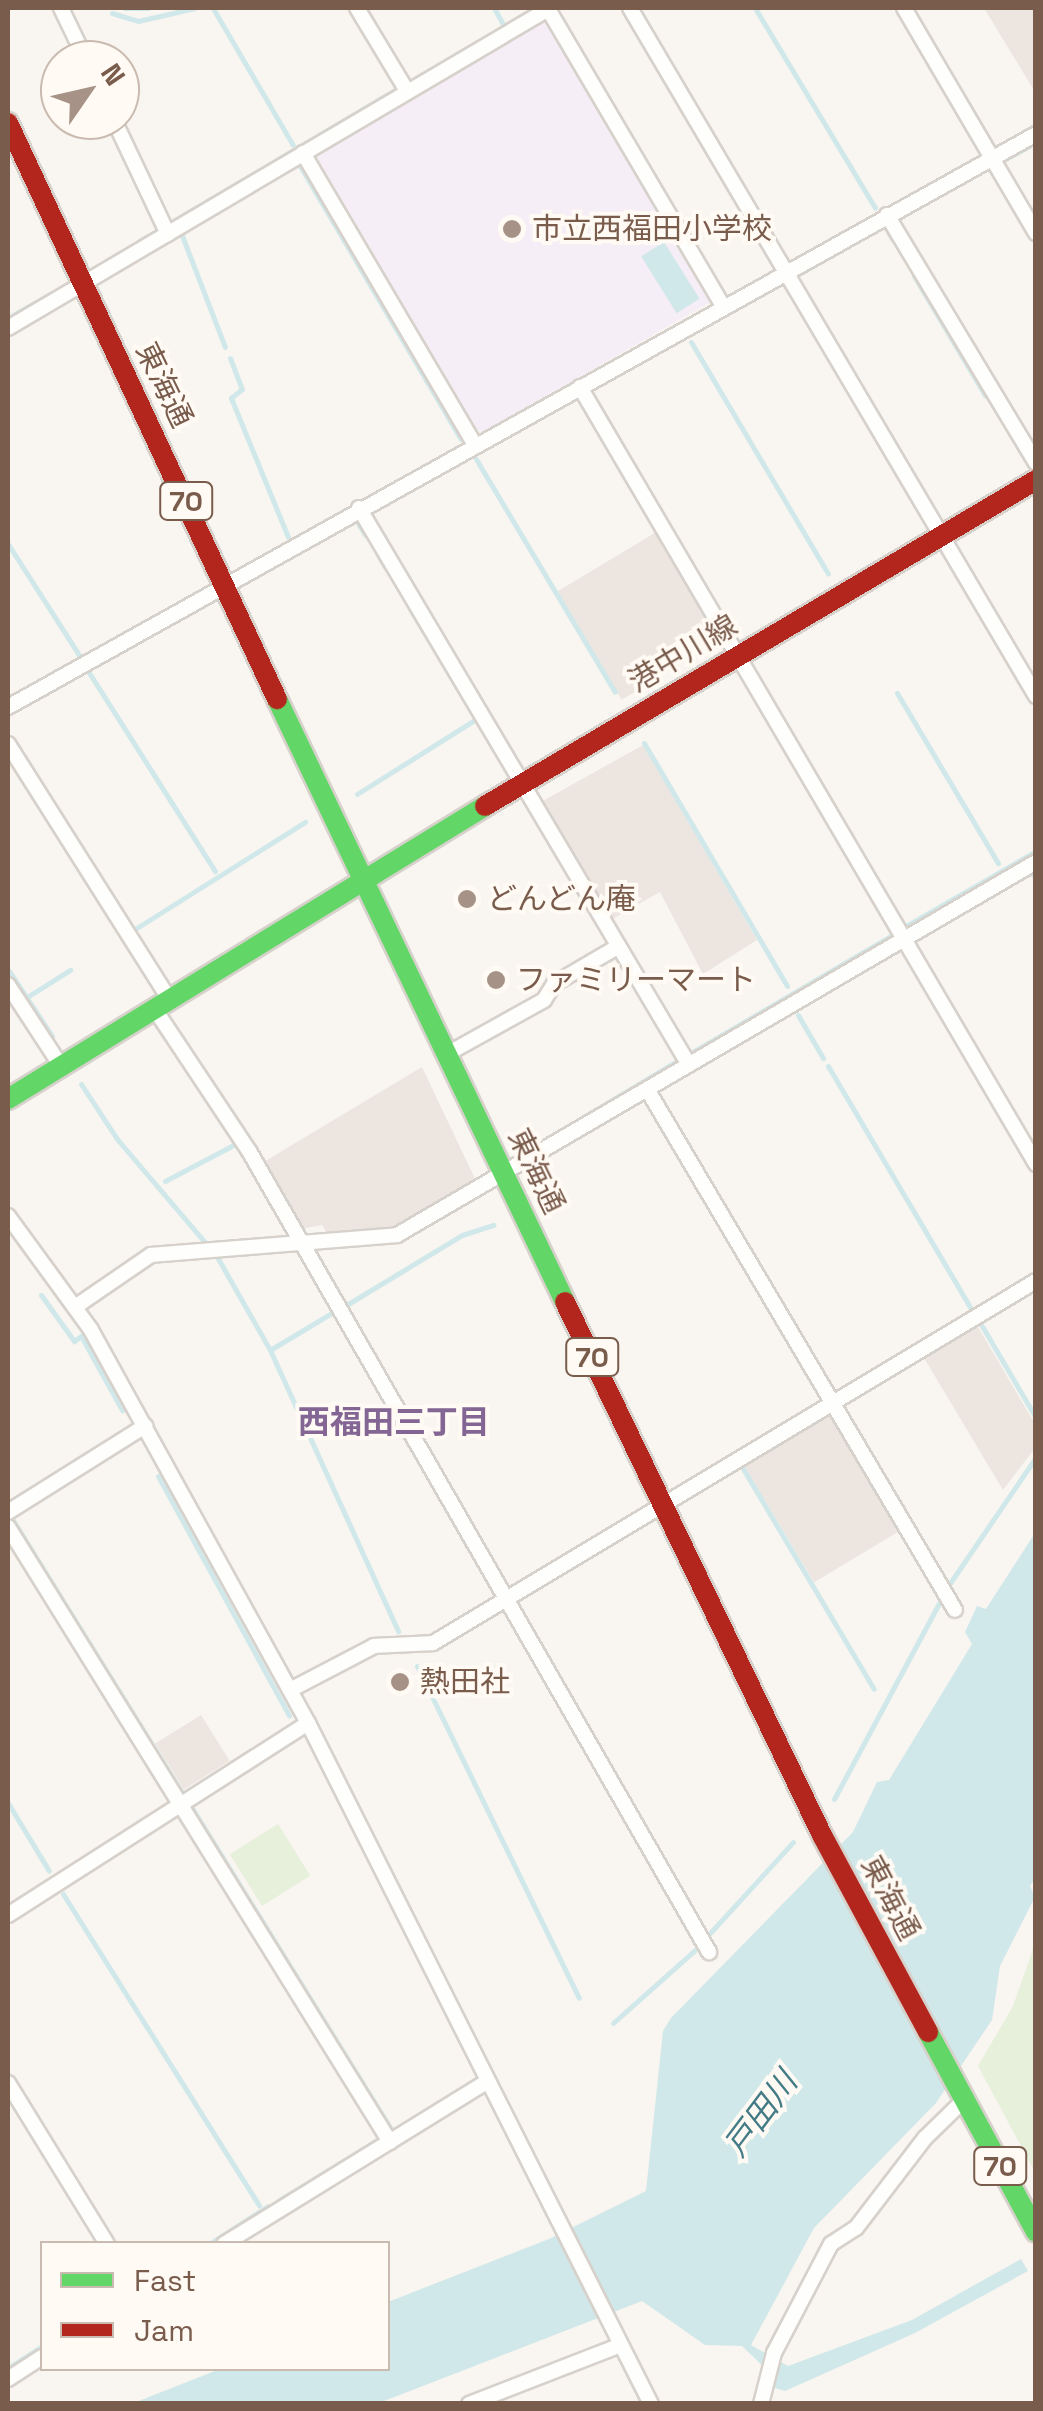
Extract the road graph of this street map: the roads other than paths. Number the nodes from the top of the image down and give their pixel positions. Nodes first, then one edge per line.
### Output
1 (62, 8) edge
2 (358, 8) edge
3 (549, 8) edge
4 (630, 8) edge
5 (904, 8) edge
6 (77, 40) edge
7 (407, 92) junction
8 (8, 123) edge
9 (1036, 134) edge
10 (123, 140) edge
11 (303, 153) junction
12 (991, 158) junction
13 (887, 214) junction
14 (1036, 233) edge
15 (168, 234) junction
16 (784, 271) junction
17 (82, 284) junction
18 (724, 306) junction
19 (8, 328) edge
20 (580, 387) junction
21 (474, 443) junction
22 (1036, 463) edge
23 (1036, 480) edge
24 (359, 508) junction
25 (941, 536) junction
26 (224, 581) junction
27 (739, 656) junction
28 (1036, 696) edge
29 (8, 707) edge
30 (8, 744) edge
31 (524, 785) junction
32 (1036, 862) edge
33 (361, 879) junction
34 (904, 940) junction
35 (619, 946) junction
36 (8, 985) edge
37 (162, 1003) junction
38 (447, 1054) junction
39 (689, 1064) junction
40 (61, 1066) junction
41 (647, 1089) junction
42 (8, 1099) edge
43 (1036, 1164) edge
44 (505, 1174) junction
45 (8, 1216) edge
46 (305, 1246) junction
47 (1036, 1281) edge
48 (74, 1308) junction
49 (832, 1401) junction
50 (145, 1426) junction
51 (660, 1501) junction
52 (8, 1512) edge
53 (8, 1527) edge
54 (506, 1598) junction
55 (956, 1610) dead end
56 (290, 1690) junction
57 (308, 1723) junction
58 (180, 1804) junction
59 (8, 1914) edge
60 (709, 1952) dead end
61 (486, 2082) junction
62 (8, 2083) edge
63 (965, 2099) junction
64 (390, 2142) junction
65 (1036, 2232) edge
66 (105, 2241) edge
67 (229, 2241) edge
68 (621, 2345) junction
69 (40, 2358) edge
70 (8, 2379) edge
71 (469, 2404) edge
72 (651, 2404) edge
73 (761, 2404) edge

1 - 6 street
2 - 7 street
3 - 7 street
3 - 18 street
4 - 16 street
5 - 12 street
7 - 11 street
8 - 17 main road, 東海通 / 70
9 - 12 street
10 - 15 street
11 - 15 street
11 - 21 street
12 - 13 street
12 - 14 street
13 - 16 street
13 - 22 street
15 - 17 street
16 - 18 street
16 - 25 street
17 - 19 street
17 - 26 main road, 東海通 / 70
18 - 20 street
20 - 21 street
20 - 27 street
21 - 24 street
23 - 25 main road, 港中川線
24 - 26 street
24 - 31 street
25 - 27 main road, 港中川線
25 - 28 street
26 - 29 street
26 - 33 main road, 東海通 / 70
27 - 31 main road, 港中川線
27 - 34 street
30 - 37 street
31 - 33 main road, 港中川線
31 - 35 street
32 - 34 street
33 - 37 main road, 港中川線
33 - 38 main road, 東海通 / 70
34 - 39 street
34 - 43 street
35 - 38 street
35 - 39 street
36 - 40 street
37 - 40 main road, 港中川線
37 - 46 street
38 - 44 main road, 東海通 / 70
39 - 41 street
40 - 42 main road, 港中川線
41 - 44 street
41 - 49 street
44 - 46 street
44 - 51 main road, 東海通 / 70
45 - 48 street
46 - 48 street
46 - 54 street
47 - 49 street
48 - 50 street
49 - 51 street
49 - 55 street
50 - 52 street
50 - 56 street
51 - 54 street
51 - 63 main road, 東海通 / 70
53 - 58 street
54 - 56 street
54 - 60 street
56 - 57 street
57 - 58 street
57 - 61 street
58 - 59 street
58 - 64 street
61 - 64 street
61 - 68 street
62 - 66 street
63 - 65 main road, 東海通 / 70
63 - 73 street
64 - 67 street
68 - 71 street
68 - 72 street
69 - 70 street

